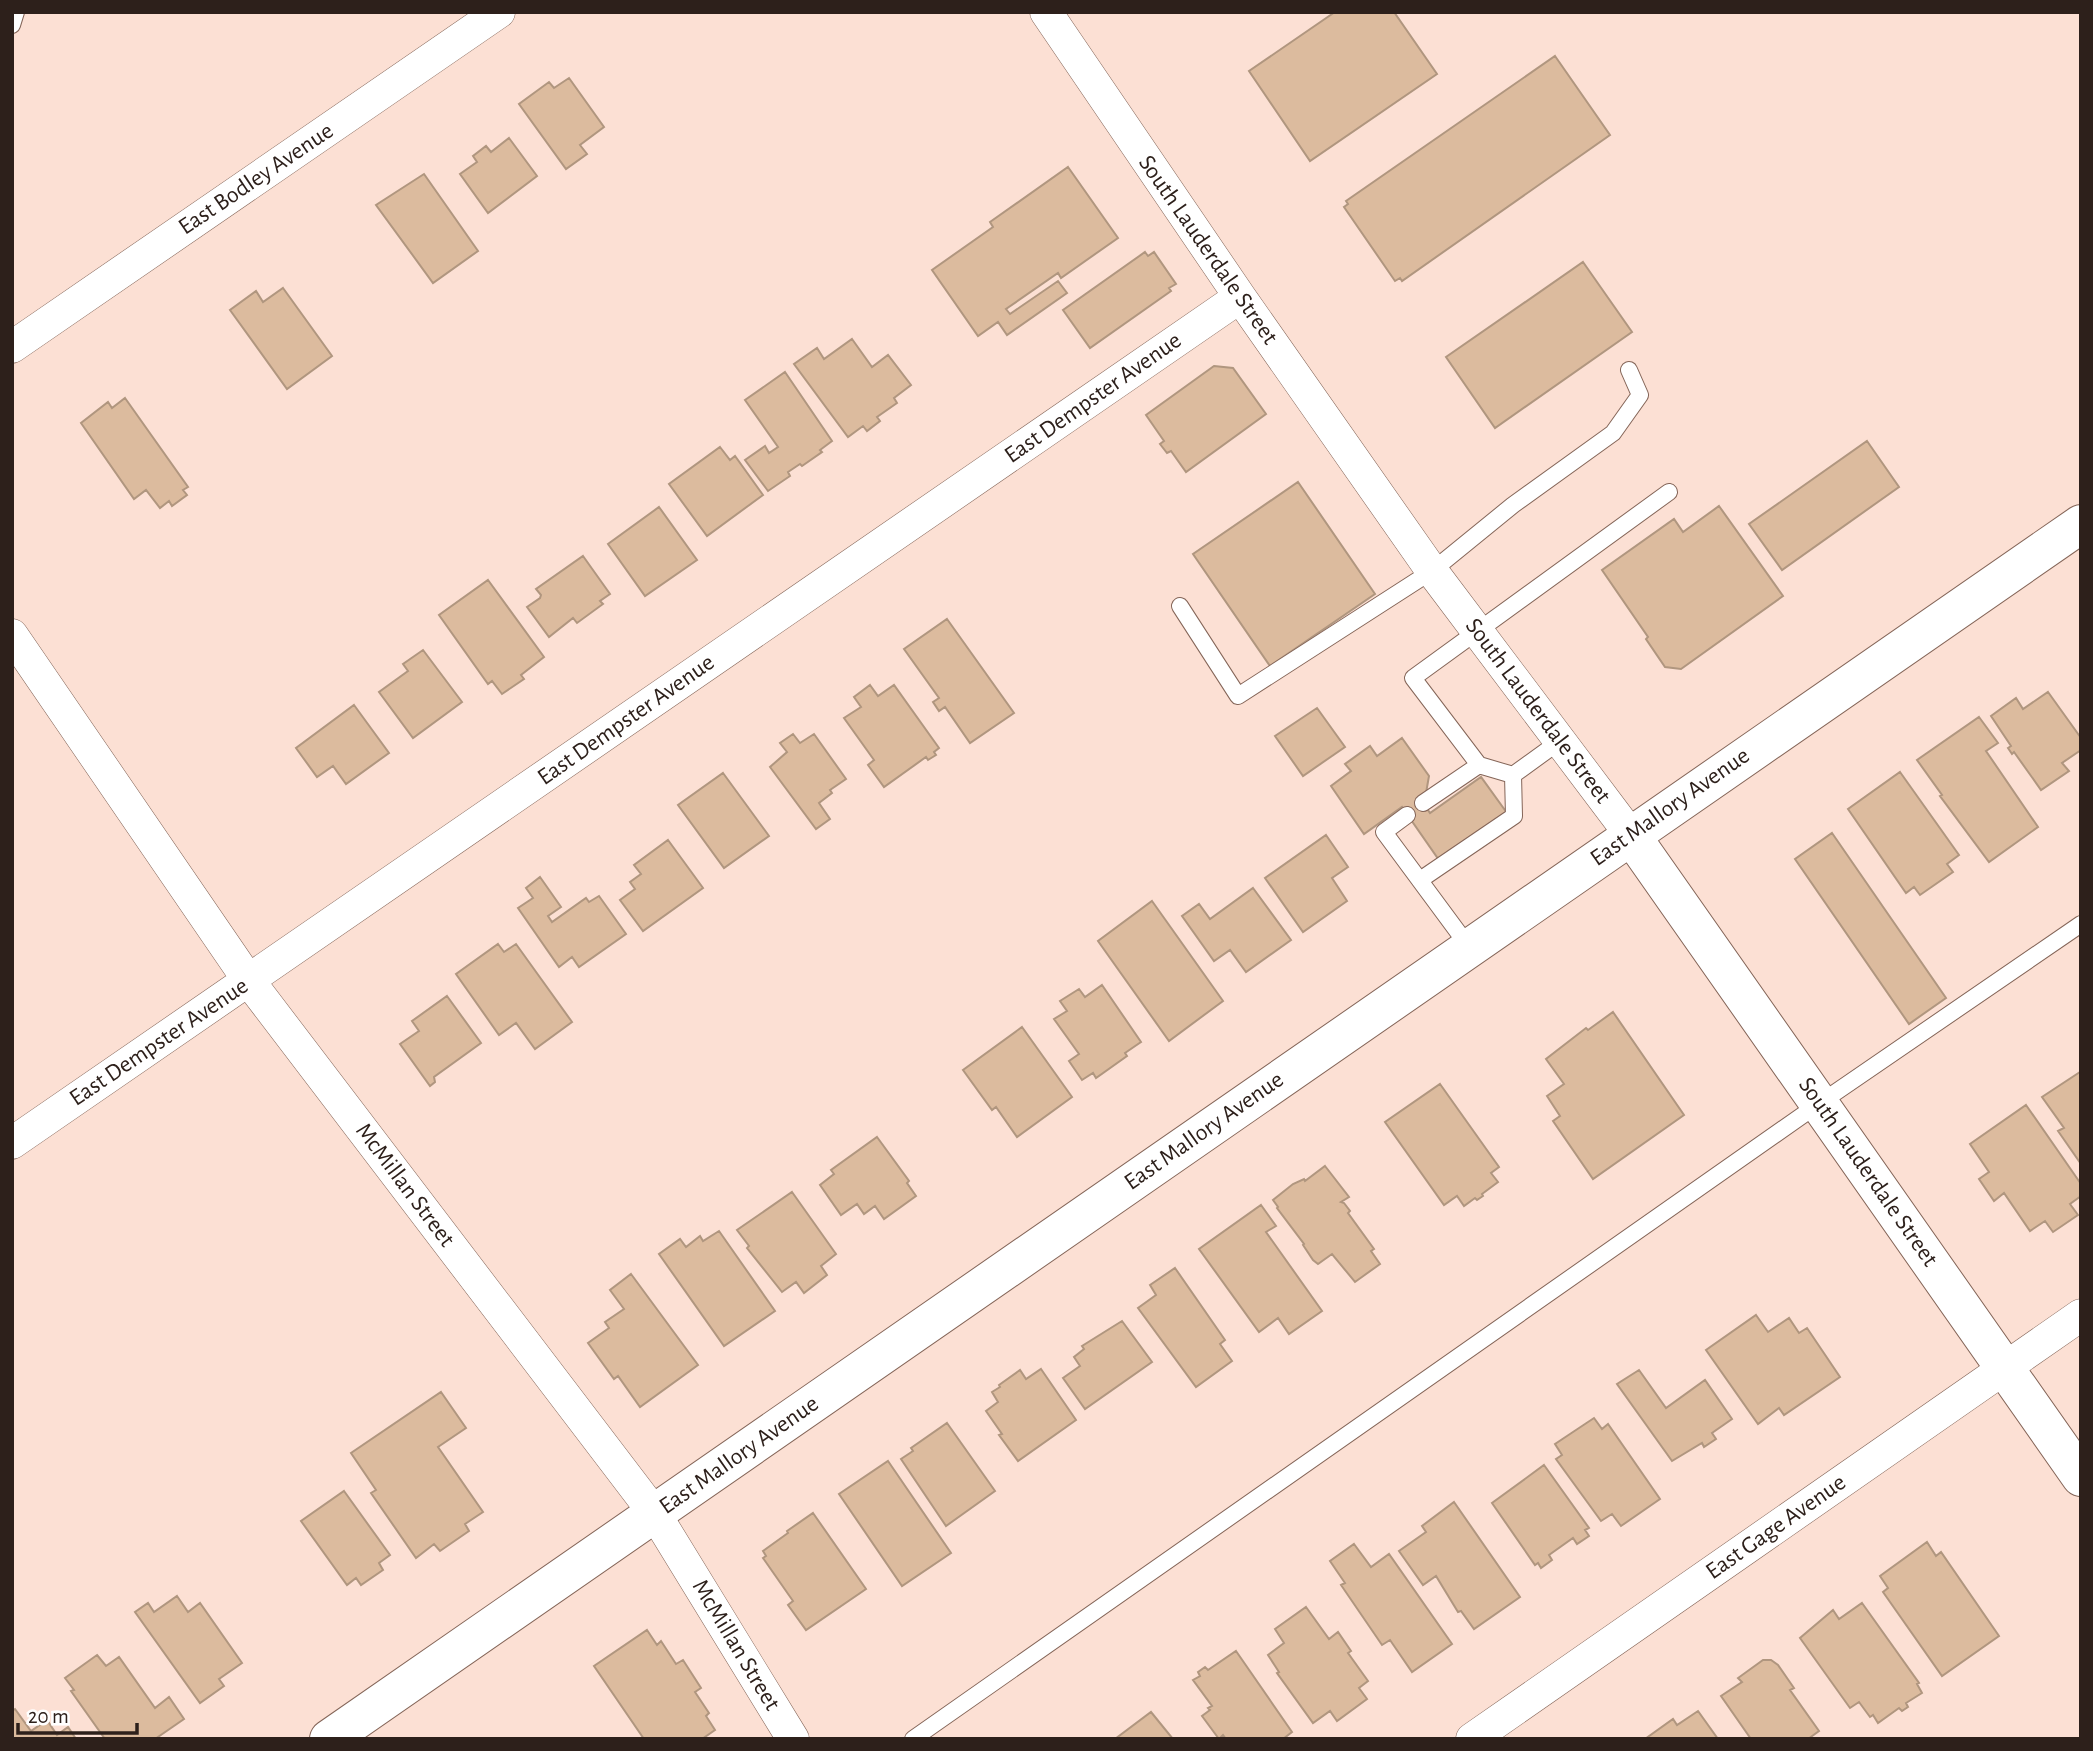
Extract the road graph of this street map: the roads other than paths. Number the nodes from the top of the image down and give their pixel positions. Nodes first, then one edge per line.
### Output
1 (16, 12) edge
2 (499, 12) edge
3 (1046, 12) edge
4 (12, 25) edge
5 (1240, 297) junction
6 (12, 346) edge
7 (1629, 370) dead end
8 (1669, 492) dead end
9 (2081, 524) edge
10 (1432, 571) junction
11 (1180, 606) dead end
12 (1478, 632) junction
13 (12, 635) edge
14 (1560, 741) junction
15 (1479, 765) junction
16 (1513, 775) junction
17 (1423, 803) dead end
18 (1407, 815) dead end
19 (1630, 834) junction
20 (1420, 880) junction
21 (2081, 924) edge
22 (1469, 947) junction
23 (249, 981) junction
24 (1820, 1103) junction
25 (12, 1143) edge
26 (2081, 1315) edge
27 (2005, 1368) junction
28 (2081, 1478) edge
29 (655, 1514) junction
30 (329, 1739) edge
31 (793, 1739) edge
32 (914, 1739) edge
33 (1472, 1739) edge

1 - 4 lane
2 - 6 street, East Bodley Avenue
3 - 5 street, South Lauderdale Street
5 - 10 street, South Lauderdale Street
5 - 23 street, East Dempster Avenue
7 - 10 lane
8 - 12 lane
9 - 19 main road, East Mallory Avenue
10 - 11 lane
10 - 12 street, South Lauderdale Street
12 - 14 street, South Lauderdale Street
12 - 15 lane
13 - 23 street, McMillan Street
14 - 16 lane
14 - 19 street, South Lauderdale Street
15 - 16 lane
15 - 17 lane
16 - 20 lane
18 - 20 lane
19 - 22 main road, East Mallory Avenue
19 - 24 main road, South Lauderdale Street
20 - 22 lane
21 - 24 lane
22 - 29 main road, East Mallory Avenue
23 - 25 street, East Dempster Avenue
23 - 29 street, McMillan Street
24 - 27 main road, South Lauderdale Street
24 - 32 lane
26 - 27 street, East Gage Avenue
27 - 28 main road, South Lauderdale Street
27 - 33 street, East Gage Avenue
29 - 30 main road, East Mallory Avenue
29 - 31 street, McMillan Street

